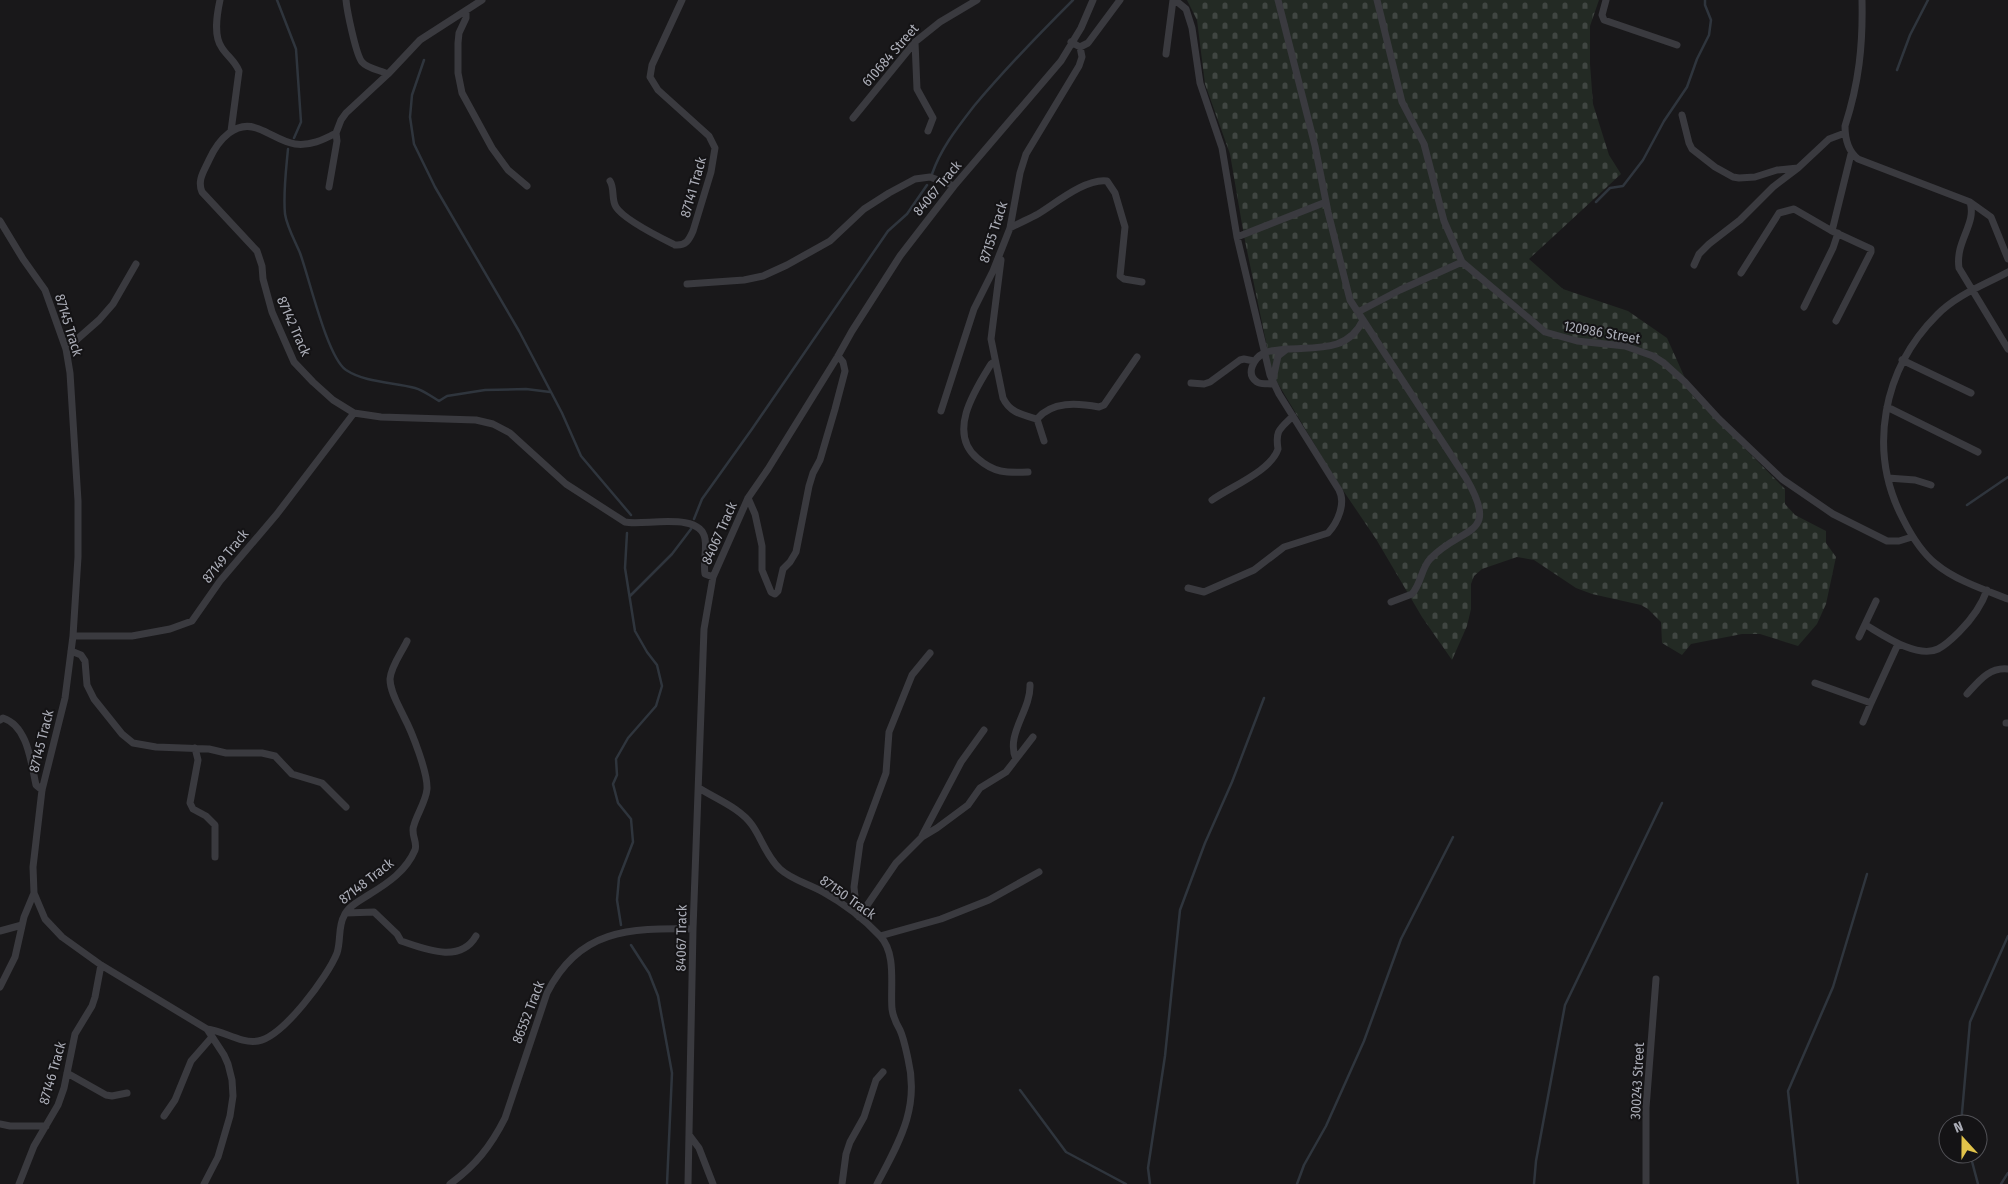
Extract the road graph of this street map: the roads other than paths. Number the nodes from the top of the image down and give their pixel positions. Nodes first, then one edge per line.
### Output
1 (220, 0) edge
2 (346, 0) edge
3 (482, 0) edge
4 (682, 0) edge
5 (977, 0) edge
6 (1093, 0) edge
7 (1120, 0) edge
8 (1174, 0) edge
9 (1278, 0) edge
10 (1378, 0) edge
11 (1606, 0) edge
12 (1862, 0) edge
13 (466, 12) junction
14 (915, 42) junction
15 (1071, 42) junction
16 (1677, 44) dead end
17 (1080, 47) junction
18 (1166, 54) dead end
19 (388, 74) junction
20 (1682, 115) dead end
21 (854, 118) dead end
22 (231, 131) junction
23 (928, 131) dead end
24 (1845, 133) junction
25 (336, 134) junction
26 (1851, 154) junction
27 (1798, 168) junction
28 (610, 181) dead end
29 (527, 186) dead end
30 (954, 186) junction
31 (329, 187) dead end
32 (1326, 202) junction
33 (1970, 202) junction
34 (0, 221) edge
35 (1010, 228) junction
36 (1835, 232) junction
37 (1237, 237) junction
38 (1003, 248) junction
39 (2008, 259) edge
40 (1462, 262) junction
41 (136, 264) dead end
42 (1694, 265) dead end
43 (2008, 272) edge
44 (1742, 273) dead end
45 (1142, 282) dead end
46 (687, 284) dead end
47 (1972, 291) junction
48 (1804, 307) dead end
49 (1358, 312) junction
50 (1363, 320) junction
51 (1836, 321) dead end
52 (66, 349) junction
53 (1287, 349) junction
54 (2008, 349) edge
55 (1264, 353) junction
56 (838, 356) junction
57 (1137, 357) dead end
58 (1902, 360) junction
59 (995, 361) junction
60 (1254, 361) junction
61 (1273, 382) junction
62 (1191, 383) dead end
63 (1971, 393) dead end
64 (1887, 407) junction
65 (940, 411) dead end
66 (354, 413) junction
67 (1293, 416) junction
68 (1037, 419) junction
69 (1044, 441) dead end
70 (1978, 452) dead end
71 (1028, 472) dead end
72 (1888, 478) junction
73 (1931, 486) dead end
74 (748, 498) junction
75 (1212, 500) dead end
76 (1912, 537) junction
77 (713, 577) junction
78 (1188, 588) dead end
79 (1987, 590) junction
80 (2008, 598) edge
81 (1876, 601) dead end
82 (1391, 602) dead end
83 (1866, 625) junction
84 (73, 636) junction
85 (1859, 637) dead end
86 (407, 641) dead end
87 (1898, 644) junction
88 (71, 651) junction
89 (930, 653) dead end
90 (2008, 669) edge
91 (1815, 683) dead end
92 (1030, 685) dead end
93 (1967, 694) dead end
94 (1871, 703) junction
95 (0, 720) edge
96 (1863, 722) dead end
97 (984, 730) dead end
98 (1033, 737) dead end
99 (195, 748) junction
100 (1016, 759) junction
101 (699, 788) junction
102 (42, 790) junction
103 (346, 807) dead end
104 (922, 837) junction
105 (215, 857) dead end
106 (1039, 872) dead end
107 (34, 893) junction
108 (346, 913) junction
109 (858, 916) junction
110 (22, 925) junction
111 (693, 930) junction
112 (0, 931) edge
113 (476, 936) dead end
114 (880, 936) junction
115 (101, 965) junction
116 (1656, 979) dead end
117 (0, 987) edge
118 (207, 1029) junction
119 (212, 1037) junction
120 (883, 1072) dead end
121 (67, 1073) junction
122 (127, 1093) dead end
123 (164, 1116) dead end
124 (0, 1124) edge
125 (46, 1126) junction
126 (690, 1136) junction
127 (19, 1184) edge
128 (204, 1184) edge
129 (450, 1184) edge
130 (688, 1184) edge
131 (713, 1184) edge
132 (842, 1184) edge
133 (877, 1184) edge
134 (1646, 1184) edge

1 - 22 street
2 - 19 street
3 - 13 street
4 - 28 street, 87141 Track
5 - 14 street, 610684 Street
6 - 15 street, 84067 Track
7 - 17 street
8 - 18 street
8 - 37 street
9 - 32 street
10 - 40 street, 120986 Street
11 - 16 street
12 - 24 street
13 - 19 street
13 - 29 street
14 - 21 street, 610684 Street
14 - 23 street
15 - 17 street
15 - 30 street, 84067 Track
17 - 35 street, 87155 Track
19 - 25 street
20 - 27 street
22 - 25 street
22 - 66 street, 87142 Track
24 - 26 street
24 - 27 street
25 - 31 street
26 - 33 street
26 - 36 street
27 - 42 street
30 - 46 street
30 - 56 street, 84067 Track
32 - 37 street
32 - 49 street
33 - 39 street
33 - 47 street
34 - 52 street, 87145 Track
35 - 38 street, 87155 Track
35 - 45 street
36 - 44 street
36 - 48 street
36 - 51 street
37 - 55 street
38 - 59 street
38 - 65 street, 87155 Track
40 - 49 street
40 - 76 street, 120986 Street
41 - 52 street
43 - 47 street
47 - 54 street
47 - 58 street
49 - 50 street
50 - 53 street
50 - 82 street
52 - 84 street, 87145 Track
53 - 55 street
53 - 61 street
55 - 60 street
55 - 61 street
56 - 74 street, 84067 Track
56 - 74 street
57 - 68 street
58 - 63 street
58 - 64 street
59 - 68 street
59 - 71 street
60 - 61 street
60 - 62 street
61 - 67 street
64 - 70 street
64 - 72 street
66 - 77 street, 87142 Track
66 - 84 street, 87149 Track
67 - 75 street
67 - 78 street
68 - 69 street
72 - 73 street
72 - 76 street
74 - 77 street, 84067 Track
76 - 79 street
77 - 101 street, 84067 Track
79 - 80 street
79 - 87 street
81 - 83 street
83 - 85 street
83 - 87 street
84 - 88 street, 87145 Track
86 - 108 street, 87148 Track
87 - 94 street
88 - 99 street
88 - 102 street, 87145 Track
89 - 109 street
90 - 93 street
91 - 94 street
92 - 100 street
94 - 96 street
95 - 102 street
97 - 104 street
98 - 100 street
99 - 103 street
99 - 105 street
100 - 104 street
101 - 109 street, 87150 Track
101 - 111 street, 84067 Track
102 - 107 street, 87145 Track
104 - 109 street
106 - 114 street
107 - 110 street
107 - 115 street, 87145 Track
108 - 113 street
108 - 118 street, 87148 Track
109 - 114 street, 87150 Track
110 - 112 street
110 - 117 street
111 - 126 street, 84067 Track
111 - 129 street, 86552 Track
114 - 133 street, 87150 Track
115 - 118 street, 87145 Track
115 - 121 street, 87146 Track
116 - 134 street, 300243 Street
118 - 119 street, 87145 Track
119 - 123 street
119 - 128 street, 87145 Track
120 - 132 street
121 - 122 street
121 - 125 street, 87146 Track
124 - 125 street
125 - 127 street, 87146 Track
126 - 130 street, 84067 Track
126 - 131 street

